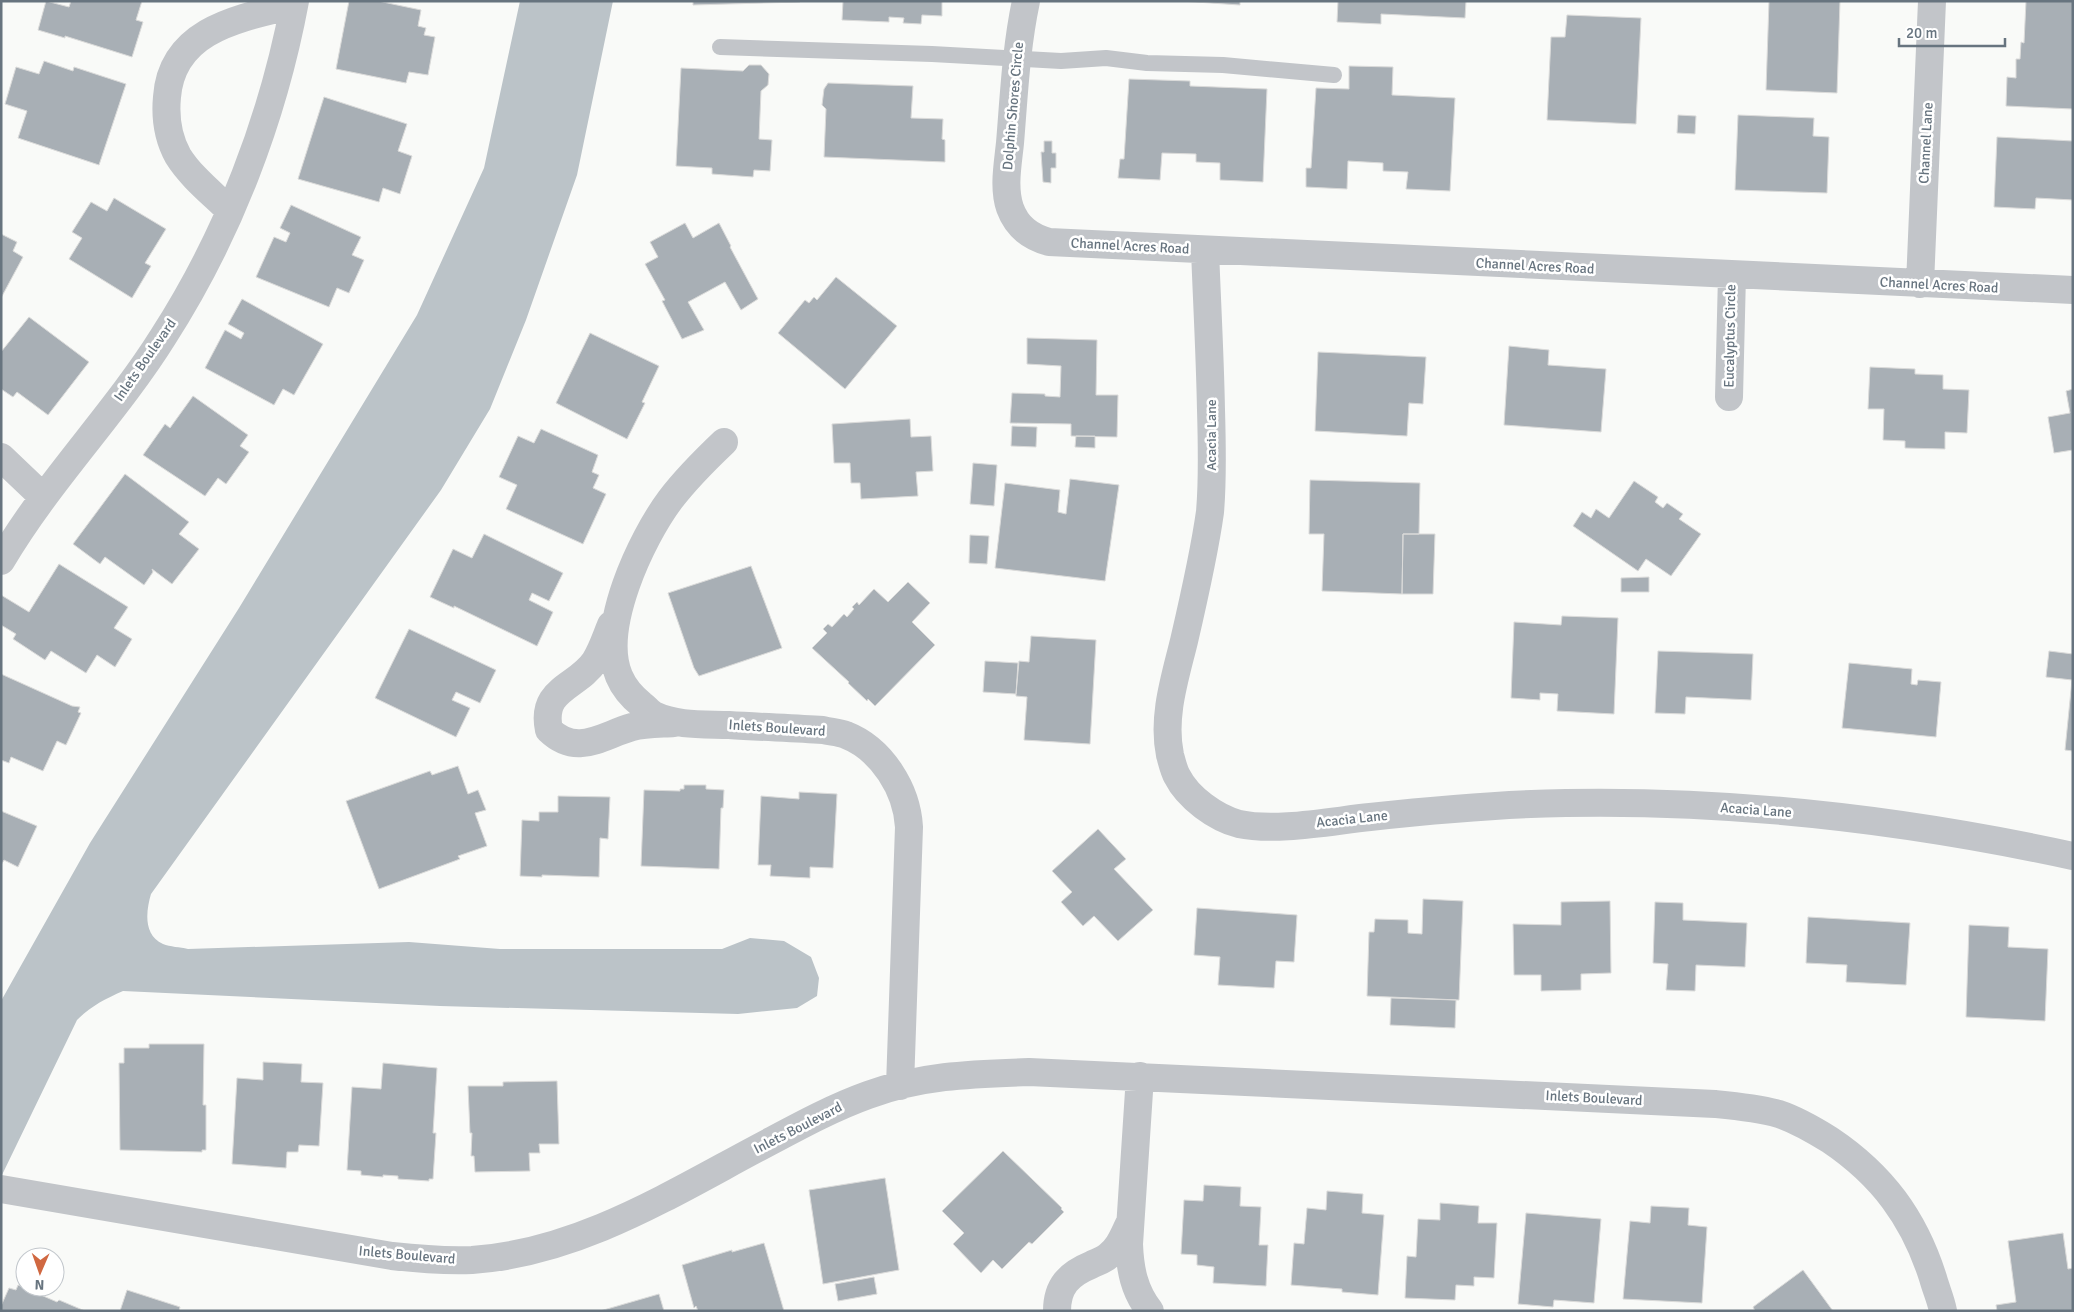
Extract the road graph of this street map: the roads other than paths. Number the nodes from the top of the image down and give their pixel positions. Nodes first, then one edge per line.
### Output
1 (1026, 1) edge
2 (1932, 1) edge
3 (294, 3) edge
4 (720, 47) dead end
5 (1016, 59) junction
6 (1334, 74) dead end
7 (1010, 210) joint
8 (230, 211) junction
9 (1205, 250) junction
10 (1732, 275) junction
11 (1920, 284) junction
12 (2073, 290) edge
13 (1729, 397) dead end
14 (724, 442) dead end
15 (1, 458) edge
16 (43, 496) junction
17 (1, 560) edge
18 (621, 599) junction
19 (678, 722) junction
20 (2073, 856) edge
21 (1140, 1076) junction
22 (900, 1086) junction
23 (1, 1189) edge
24 (1130, 1221) junction
25 (1057, 1311) edge
26 (1150, 1311) edge
27 (1943, 1311) edge

1 - 5 street, Dolphin Shores Circle
2 - 11 street, Channel Lane
3 - 8 street, Inlets Boulevard
3 - 8 street, Inlets Boulevard
4 - 5 lane
5 - 6 lane
5 - 7 street, Dolphin Shores Circle
7 - 9 street, Channel Acres Road
8 - 16 street, Inlets Boulevard
9 - 10 street, Channel Acres Road
9 - 20 street, Acacia Lane
10 - 11 street, Channel Acres Road
10 - 13 street, Eucalyptus Circle
11 - 12 street, Channel Acres Road
14 - 18 street, Inlets Boulevard
15 - 16 street
16 - 17 street, Inlets Boulevard
18 - 19 street, Inlets Boulevard
18 - 19 street
19 - 22 street, Inlets Boulevard
21 - 22 street, Inlets Boulevard
21 - 24 street
21 - 27 street, Inlets Boulevard
22 - 23 street, Inlets Boulevard
24 - 25 street
24 - 26 street

